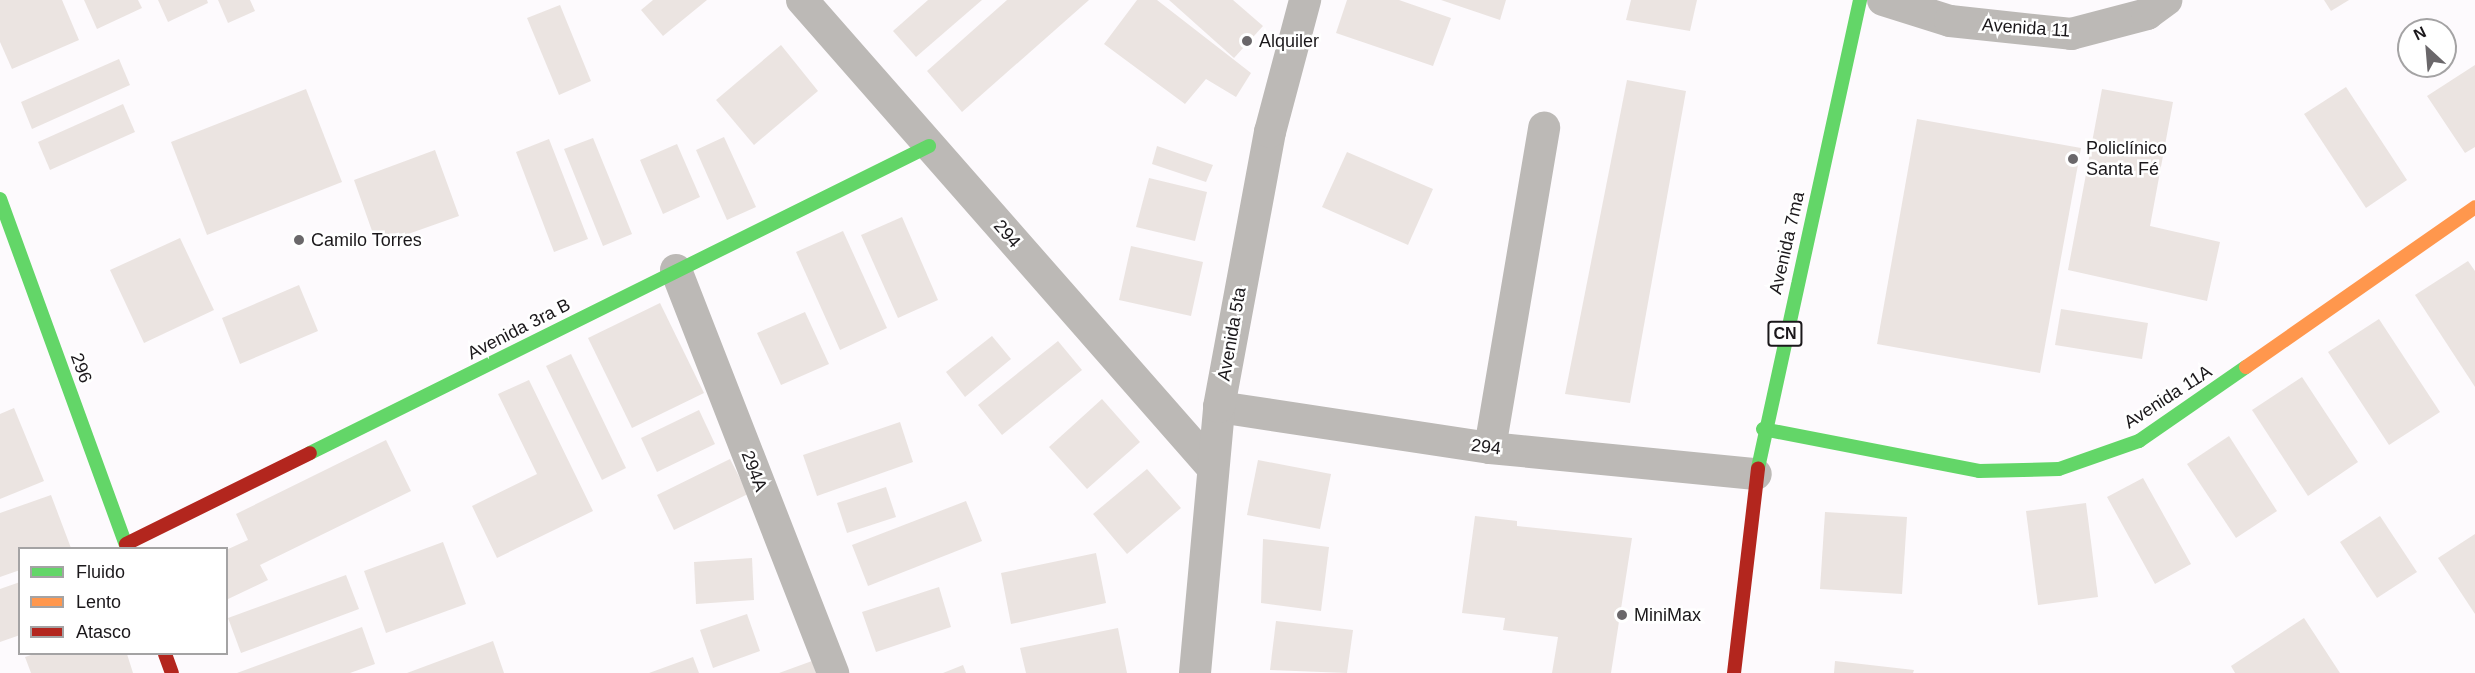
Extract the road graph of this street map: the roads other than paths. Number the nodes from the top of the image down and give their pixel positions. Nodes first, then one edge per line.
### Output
1 (802, 0) edge
2 (1305, 0) edge
3 (1860, 0) edge
4 (1883, 0) edge
5 (2166, 0) edge
6 (1544, 128) dead end
7 (929, 146) junction
8 (0, 199) edge
9 (2475, 207) edge
10 (676, 270) junction
11 (1219, 406) junction
12 (1763, 429) junction
13 (1490, 448) junction
14 (1212, 467) junction
15 (1756, 474) junction
16 (127, 547) edge
17 (165, 655) edge
18 (172, 673) edge
19 (832, 673) edge
20 (1195, 673) edge
21 (1734, 673) edge

1 - 7 street, 294
2 - 11 street, Avenida 5ta
3 - 12 main road, Avenida 7ma / CN
4 - 5 street, Avenida 11
6 - 13 street
7 - 10 main road, Avenida 3ra B
7 - 14 street, 294
8 - 16 main road, 296
9 - 12 main road, Avenida 11A
10 - 16 main road, Avenida 3ra B
10 - 19 street, 294A
11 - 13 street, 294
11 - 14 street, Avenida 5ta
12 - 15 main road, Avenida 7ma / CN
13 - 15 street, 294
14 - 20 street, Avenida 5ta
15 - 21 main road, Avenida 7ma / CN
17 - 18 main road

